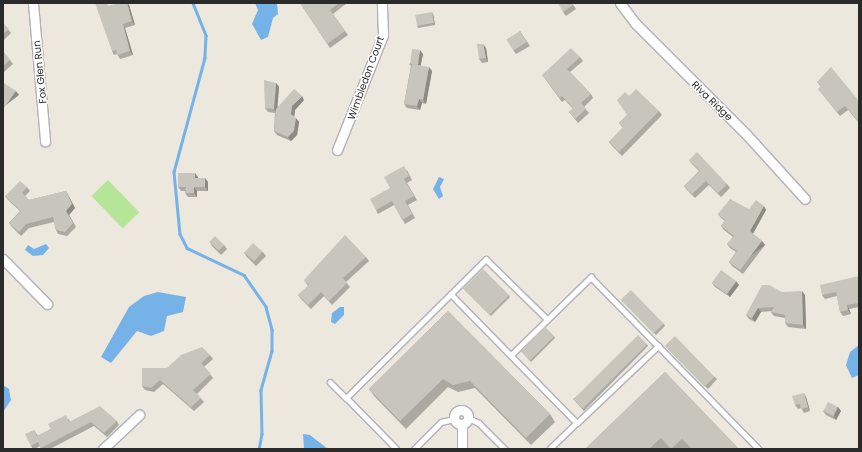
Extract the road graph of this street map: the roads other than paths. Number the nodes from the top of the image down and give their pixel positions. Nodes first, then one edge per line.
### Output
1 (33, 3) edge
2 (382, 3) edge
3 (620, 3) edge
4 (45, 141) dead end
5 (337, 150) dead end
6 (805, 199) dead end
7 (3, 259) edge
8 (451, 294) junction
9 (47, 304) dead end
10 (547, 319) junction
11 (658, 346) junction
12 (511, 355) junction
13 (330, 382) dead end
14 (346, 398) junction
15 (139, 415) dead end
16 (461, 420) junction
17 (577, 423) junction
18 (103, 449) edge
19 (396, 449) edge
20 (414, 449) edge
21 (462, 449) edge
22 (505, 449) edge
23 (550, 449) edge
24 (759, 449) edge

1 - 4 street, Fox Glen Run
2 - 5 street, Wimbledon Court
3 - 6 street, Riva Ridge
7 - 9 street
8 - 10 lane
8 - 12 lane
8 - 14 lane
10 - 11 lane
10 - 12 lane
11 - 17 lane
11 - 24 lane
12 - 17 lane
13 - 14 lane
14 - 19 lane
15 - 18 street
16 - 20 lane
16 - 21 street
16 - 22 lane
17 - 23 lane

